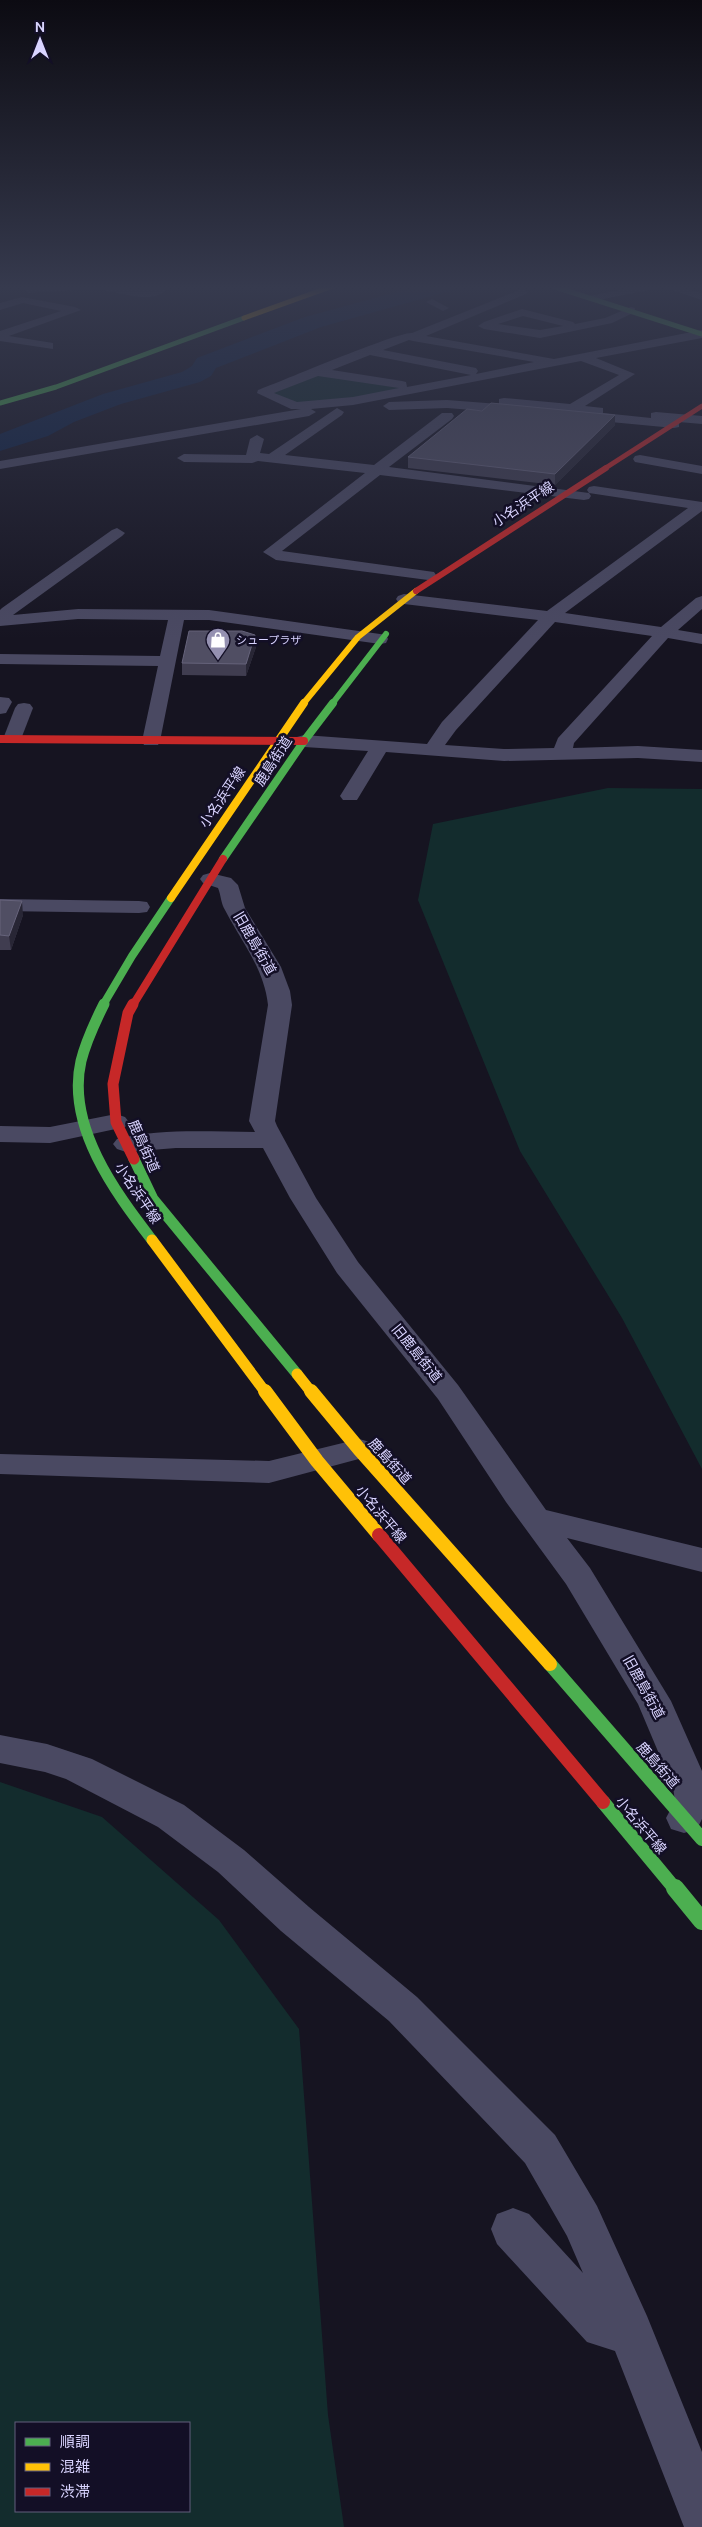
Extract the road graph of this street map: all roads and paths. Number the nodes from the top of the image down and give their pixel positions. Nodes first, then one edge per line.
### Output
1 (291, 404) edge
2 (320, 404) edge
3 (517, 404) edge
4 (579, 404) edge
5 (702, 406) edge
6 (571, 409) junction
7 (337, 412) dead end
8 (447, 416) dead end
9 (262, 420) junction
10 (702, 420) edge
11 (679, 421) junction
12 (254, 456) junction
13 (184, 458) dead end
14 (272, 458) junction
15 (640, 459) junction
16 (0, 465) edge
17 (377, 470) junction
18 (702, 470) edge
19 (589, 493) junction
20 (568, 500) junction
21 (701, 506) edge
22 (117, 533) dead end
23 (428, 575) dead end
24 (440, 592) dead end
25 (119, 599) dead end
26 (404, 599) junction
27 (702, 602) edge
28 (424, 603) junction
29 (96, 614) junction
30 (177, 614) junction
31 (410, 615) dead end
32 (550, 617) junction
33 (2, 620) edge
34 (395, 627) dead end
35 (665, 632) junction
36 (358, 637) junction
37 (380, 639) junction
38 (702, 639) edge
39 (0, 659) edge
40 (168, 661) junction
41 (24, 708) dead end
42 (702, 737) edge
43 (6, 739) edge
44 (151, 741) junction
45 (279, 741) junction
46 (304, 741) junction
47 (380, 746) junction
48 (432, 751) junction
49 (562, 754) junction
50 (694, 755) edge
51 (350, 796) dead end
52 (210, 879) junction
53 (0, 905) edge
54 (139, 907) dead end
55 (86, 1128) junction
56 (121, 1133) junction
57 (0, 1134) edge
58 (271, 1140) junction
59 (359, 1449) junction
60 (317, 1461) junction
61 (0, 1464) edge
62 (536, 1519) junction
63 (702, 1560) edge
64 (0, 1749) edge
65 (693, 1829) edge
66 (702, 1921) edge
67 (513, 2229) dead end
68 (630, 2332) junction
69 (702, 2511) edge

1 - 2 street
3 - 6 street
4 - 6 street
5 - 11 main road, 小名浜平線
6 - 11 street
7 - 14 street
8 - 17 street
9 - 11 street
9 - 12 street
9 - 16 street
10 - 11 street
10 - 15 main road
11 - 20 main road, 小名浜平線
12 - 13 street
12 - 14 street
14 - 17 street
15 - 18 street
15 - 19 main road
17 - 20 street
17 - 23 street
19 - 20 street
19 - 21 street
20 - 26 main road, 小名浜平線
21 - 32 street
22 - 33 street
24 - 28 main road
25 - 29 street
26 - 28 street
26 - 36 main road, 小名浜平線
27 - 35 street
28 - 31 main road
28 - 32 street
29 - 30 street
29 - 33 street
30 - 36 street
30 - 40 street
32 - 35 street
32 - 48 street
34 - 37 main road, 鹿島街道
35 - 38 street
35 - 49 street
36 - 37 street
36 - 45 main road, 小名浜平線
37 - 46 main road, 鹿島街道
39 - 40 street
40 - 44 street
41 - 43 street
42 - 50 street
43 - 44 main road
44 - 45 main road
45 - 46 main road
45 - 55 main road, 小名浜平線
46 - 47 street
46 - 52 main road, 鹿島街道
47 - 48 street
47 - 51 street
48 - 49 street
49 - 50 street
52 - 56 main road, 鹿島街道
52 - 58 street, 旧鹿島街道
53 - 54 street
55 - 56 street
55 - 57 street
55 - 60 main road, 小名浜平線
56 - 58 street
56 - 59 main road, 鹿島街道
58 - 62 street, 旧鹿島街道
59 - 60 street
59 - 65 main road, 鹿島街道
60 - 61 street
60 - 66 main road, 小名浜平線
62 - 63 street
62 - 65 street, 旧鹿島街道
64 - 68 street
67 - 68 street
68 - 69 street

